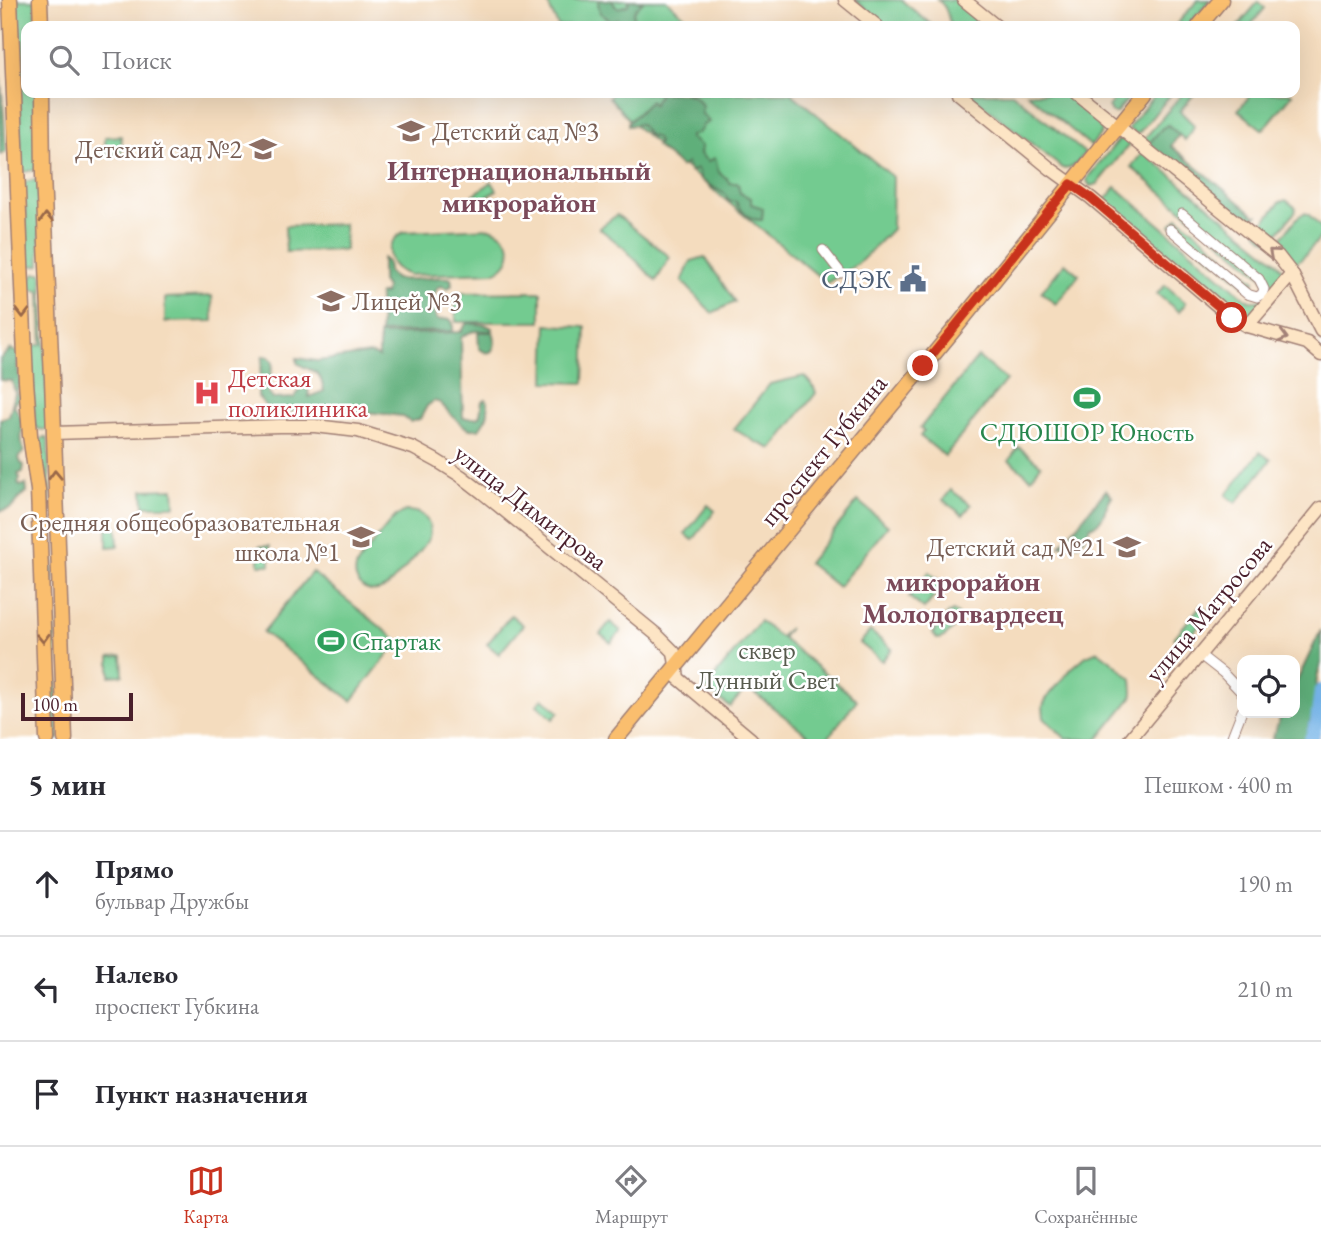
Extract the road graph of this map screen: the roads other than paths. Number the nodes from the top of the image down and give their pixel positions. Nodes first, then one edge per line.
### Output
1 (10, 0) edge
2 (40, 0) edge
3 (845, 0) edge
4 (964, 0) edge
5 (1221, 0) edge
6 (41, 21) edge
7 (871, 21) edge
8 (990, 21) edge
9 (1203, 21) edge
10 (42, 98) edge
11 (964, 98) edge
12 (1083, 98) edge
13 (1141, 98) edge
14 (1119, 126) junction
15 (43, 176) junction
16 (17, 177) junction
17 (1071, 184) junction
18 (1182, 214) dead end
19 (1170, 229) dead end
20 (823, 250) dead end
21 (47, 267) junction
22 (22, 269) junction
23 (841, 273) dead end
24 (1292, 274) junction
25 (1247, 326) junction
26 (1321, 331) edge
27 (1321, 355) edge
28 (54, 433) junction
29 (30, 435) junction
30 (1321, 508) edge
31 (42, 610) junction
32 (61, 610) junction
33 (1199, 654) junction
34 (677, 666) junction
35 (1237, 688) edge
36 (1239, 718) edge
37 (47, 739) edge
38 (65, 739) edge
39 (616, 739) edge
40 (751, 739) edge
41 (1130, 739) edge
42 (1231, 739) edge

1 - 16 main road
2 - 6 main road
3 - 7 main road
4 - 8 main road
5 - 9 main road
10 - 15 main road
11 - 17 main road
12 - 14 main road
13 - 14 main road, проспект Губкина
14 - 17 main road, проспект Губкина
24 -> 14 main road
15 - 16 main road
21 -> 15 main road
16 - 22 main road
17 - 25 main road
17 - 34 main road, проспект Губкина
18 - 19 street
20 - 23 street
21 - 22 main road
21 - 28 main road
22 -> 29 main road
24 - 25 main road
24 - 26 main road
25 -> 27 main road
28 - 29 main road
32 -> 28 main road
28 - 34 main road, улица Димитрова
29 - 31 main road
30 - 33 main road, улица Матросова
31 - 32 main road
31 -> 37 main road
32 - 38 main road
33 - 35 street
33 - 41 main road, улица Матросова
34 - 39 main road, проспект Губкина
34 - 40 main road, улица Димитрова
36 - 42 street

